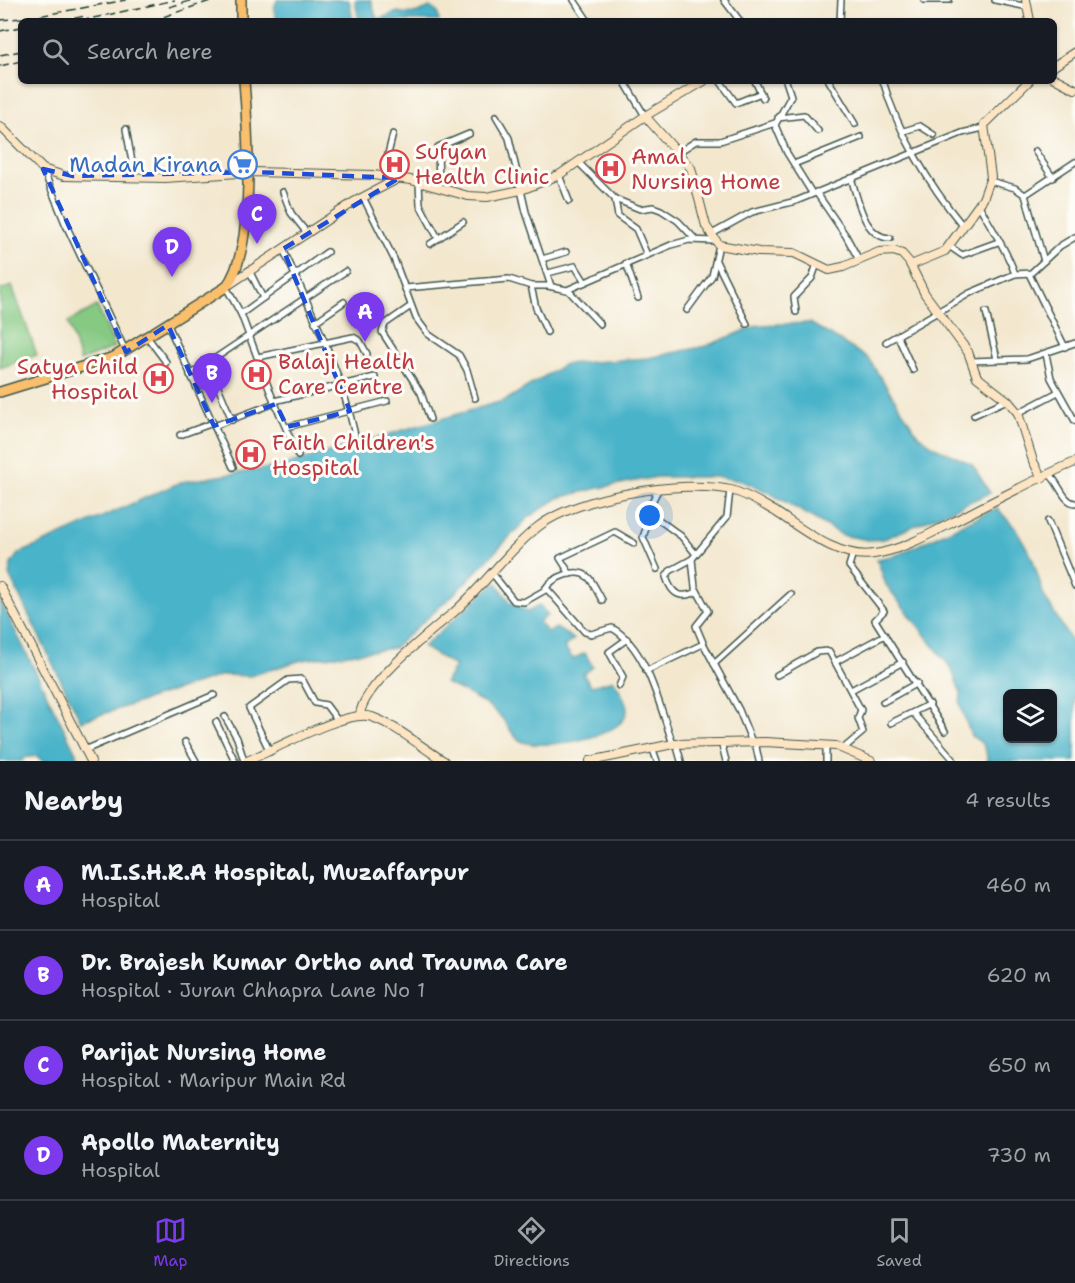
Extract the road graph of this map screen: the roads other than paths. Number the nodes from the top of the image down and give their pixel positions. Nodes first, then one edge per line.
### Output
1 (241, 0) edge
2 (574, 0) edge
3 (724, 0) edge
4 (842, 0) edge
5 (924, 0) edge
6 (949, 0) edge
7 (995, 0) edge
8 (1027, 4) edge
9 (241, 18) edge
10 (586, 18) edge
11 (738, 18) edge
12 (840, 18) edge
13 (1075, 52) edge
14 (1057, 64) edge
15 (1057, 80) edge
16 (244, 84) edge
17 (626, 84) edge
18 (699, 84) edge
19 (722, 84) edge
20 (756, 84) edge
21 (787, 84) edge
22 (831, 84) edge
23 (884, 84) edge
24 (1026, 84) edge
25 (1075, 89) edge
26 (496, 116) dead end
27 (645, 116) junction
28 (777, 120) junction
29 (855, 124) dead end
30 (0, 126) edge
31 (983, 128) junction
32 (126, 129) dead end
33 (818, 131) dead end
34 (904, 131) junction
35 (393, 134) dead end
36 (469, 135) dead end
37 (934, 135) dead end
38 (861, 137) dead end
39 (1035, 151) dead end
40 (679, 152) junction
41 (915, 154) junction
42 (578, 162) junction
43 (1075, 162) edge
44 (794, 164) junction
45 (43, 169) junction
46 (247, 172) junction
47 (559, 175) junction
48 (387, 176) junction
49 (135, 178) junction
50 (399, 178) junction
51 (851, 178) junction
52 (1053, 178) junction
53 (990, 181) junction
54 (419, 182) junction
55 (439, 187) junction
56 (521, 190) junction
57 (284, 192) dead end
58 (814, 192) junction
59 (1025, 195) junction
60 (363, 197) junction
61 (615, 199) junction
62 (569, 201) dead end
63 (979, 205) junction
64 (463, 222) dead end
65 (963, 226) junction
66 (307, 232) junction
67 (1075, 237) edge
68 (438, 238) junction
69 (890, 238) dead end
70 (695, 239) junction
71 (714, 240) junction
72 (999, 242) junction
73 (430, 244) dead end
74 (950, 246) junction
75 (283, 249) junction
76 (327, 252) dead end
77 (566, 252) dead end
78 (647, 255) junction
79 (542, 259) junction
80 (859, 260) junction
81 (716, 261) junction
82 (1044, 261) junction
83 (626, 263) junction
84 (817, 264) junction
85 (911, 265) junction
86 (249, 270) junction
87 (346, 271) dead end
88 (548, 273) junction
89 (1015, 274) junction
90 (1029, 274) junction
91 (295, 276) junction
92 (585, 282) junction
93 (531, 286) junction
94 (551, 286) junction
95 (226, 287) junction
96 (405, 288) junction
97 (568, 290) junction
98 (263, 298) junction
99 (638, 298) dead end
100 (305, 299) junction
101 (344, 302) dead end
102 (411, 306) junction
103 (687, 310) dead end
104 (939, 311) junction
105 (796, 312) dead end
106 (986, 312) dead end
107 (241, 314) junction
108 (315, 322) junction
109 (600, 324) dead end
110 (747, 324) dead end
111 (168, 325) junction
112 (547, 332) dead end
113 (248, 336) junction
114 (898, 337) junction
115 (148, 338) junction
116 (886, 342) dead end
117 (323, 343) junction
118 (1075, 343) edge
119 (1065, 347) junction
120 (126, 352) junction
121 (367, 354) dead end
122 (1046, 354) junction
123 (258, 357) junction
124 (997, 359) junction
125 (971, 361) junction
126 (208, 363) junction
127 (913, 370) dead end
128 (150, 374) dead end
129 (190, 375) junction
130 (375, 377) dead end
131 (339, 385) junction
132 (0, 392) edge
133 (1058, 392) junction
134 (475, 399) dead end
135 (1007, 400) junction
136 (387, 401) dead end
137 (275, 402) junction
138 (350, 411) junction
139 (1018, 413) junction
140 (974, 415) dead end
141 (430, 419) dead end
142 (232, 420) junction
143 (1075, 421) edge
144 (213, 425) junction
145 (287, 427) junction
146 (180, 435) dead end
147 (355, 435) dead end
148 (298, 456) dead end
149 (1075, 462) edge
150 (233, 467) dead end
151 (1046, 476) junction
152 (658, 490) junction
153 (729, 490) junction
154 (1074, 505) edge
155 (651, 514) junction
156 (1048, 521) dead end
157 (634, 543) dead end
158 (853, 553) junction
159 (693, 556) junction
160 (657, 569) dead end
161 (492, 573) junction
162 (570, 574) junction
163 (0, 586) edge
164 (1075, 586) edge
165 (544, 590) junction
166 (697, 592) junction
167 (791, 594) dead end
168 (602, 600) dead end
169 (885, 635) junction
170 (627, 639) junction
171 (703, 644) junction
172 (835, 662) junction
173 (903, 662) junction
174 (714, 664) junction
175 (646, 671) junction
176 (777, 675) dead end
177 (917, 683) junction
178 (619, 686) dead end
179 (851, 690) junction
180 (214, 695) dead end
181 (884, 702) dead end
182 (930, 704) junction
183 (913, 713) junction
184 (360, 715) junction
185 (225, 717) dead end
186 (338, 721) junction
187 (216, 722) dead end
188 (891, 723) dead end
189 (945, 731) dead end
190 (185, 742) dead end
191 (721, 742) junction
192 (754, 742) junction
193 (674, 744) junction
194 (826, 744) junction
195 (652, 747) junction
196 (844, 748) junction
197 (85, 750) junction
198 (270, 752) junction
199 (953, 759) dead end
200 (91, 761) edge
201 (196, 761) edge
202 (235, 761) edge
203 (245, 761) edge
204 (444, 761) edge
205 (590, 761) edge
206 (657, 761) edge
207 (681, 761) edge
208 (726, 761) edge
209 (759, 761) edge
210 (826, 761) edge
211 (872, 761) edge

1 - 9 main road
2 - 10 street
3 - 11 street
4 - 12 street
5 - 6 street
7 - 8 street
13 - 14 street
15 - 25 street
16 - 46 main road
17 - 27 street
18 - 27 street
19 - 20 street
21 - 28 street
22 - 29 street
23 - 34 street
24 - 31 street
26 - 56 street
27 - 40 street
27 - 42 street
28 - 33 street
28 - 40 street
28 - 44 street
30 - 45 street
31 - 41 street
31 - 53 street
32 - 49 street
34 - 37 street
34 - 41 street
35 - 48 street
36 - 55 street
38 - 44 street
39 - 52 street
40 - 71 street
41 - 51 street
41 - 65 street
42 - 47 street
42 - 61 street
43 - 52 street
44 - 58 street
45 - 49 street
45 - 120 street
46 - 48 street
46 - 49 street
46 - 95 main road
47 - 56 street
47 - 62 street
48 - 50 street
50 - 54 street
50 - 60 street
51 - 58 street
51 - 69 street
52 - 59 street
53 - 59 street
53 - 63 street
54 - 55 street
54 - 68 street
55 - 56 street
56 - 79 street
57 - 66 street
58 - 71 street
58 - 80 street
59 - 82 street
60 - 66 street
60 - 96 street
61 - 70 street
61 - 78 street
63 - 65 street
63 - 72 street
64 - 68 street
65 - 74 street
66 - 75 street
67 - 82 street
68 - 73 street
70 - 71 street
70 - 78 street
71 - 81 street
71 - 84 street
72 - 74 street
72 - 89 street
74 - 85 street
75 - 86 street
75 - 91 street
76 - 91 street
77 - 79 street
78 - 83 street
79 - 88 street
80 - 84 street
80 - 85 street
81 - 103 street
81 - 110 street
82 - 90 street
83 - 92 street
83 - 99 street
84 - 105 street
85 - 104 street
86 - 95 street
86 - 98 street
87 - 100 street
88 - 92 street
88 - 94 street
89 - 90 street
89 - 104 street
90 - 119 street
91 - 98 street
91 - 100 street
92 - 97 street
93 - 94 street
93 - 96 street
93 - 112 street
94 - 97 street
95 - 107 street
95 - 111 main road
96 - 102 street
97 - 109 street
98 - 107 street
100 - 108 street
100 - 113 street
101 - 108 street
102 - 134 street
102 - 141 street
104 - 114 street
104 - 125 street
106 - 124 street
107 - 113 street
108 - 117 street
111 - 115 main road
111 - 129 street
113 - 123 street
113 - 126 street
114 - 116 street
114 - 127 street
115 - 120 main road
115 - 128 street
117 - 121 street
117 - 123 street
117 - 131 street
118 - 119 street
119 - 122 street
120 - 132 main road
122 - 124 street
122 - 133 street
123 - 137 street
124 - 125 street
125 - 135 street
126 - 129 street
126 - 142 street
129 - 144 street
130 - 131 street
131 - 137 street
131 - 138 street
133 - 139 street
133 - 143 street
135 - 139 street
135 - 140 street
136 - 138 street
137 - 142 street
137 - 145 street
138 - 145 street
138 - 147 street
139 - 151 street
142 - 144 street
144 - 146 street
144 - 150 street
145 - 148 street
149 - 151 street
151 - 154 street
151 - 158 street
152 - 153 street
152 - 155 street
152 - 161 street
153 - 158 street
153 - 159 street
155 - 159 street
155 - 160 street
156 - 164 street
157 - 162 street
158 - 169 street
159 - 166 street
159 - 166 street
161 - 165 street
161 - 184 street
162 - 165 street
162 - 168 street
163 - 197 street
165 - 170 street
166 - 171 street
167 - 174 street
169 - 172 street
169 - 173 street
170 - 175 street
170 - 178 street
171 - 174 street
171 - 175 street
172 - 176 street
172 - 179 street
173 - 177 street
173 - 179 street
174 - 192 street
175 - 193 street
177 - 181 street
177 - 182 street
179 - 196 street
180 - 197 street
182 - 183 street
182 - 189 street
183 - 188 street
183 - 199 street
184 - 186 street
184 - 204 street
185 - 203 street
186 - 198 street
186 - 198 street
187 - 202 street
190 - 201 street
191 - 192 street
191 - 193 street
191 - 208 street
192 - 194 street
192 - 209 street
193 - 195 street
193 - 207 street
194 - 196 street
194 - 210 street
195 - 205 street
195 - 206 street
196 - 211 street
197 - 200 street
198 - 203 street

